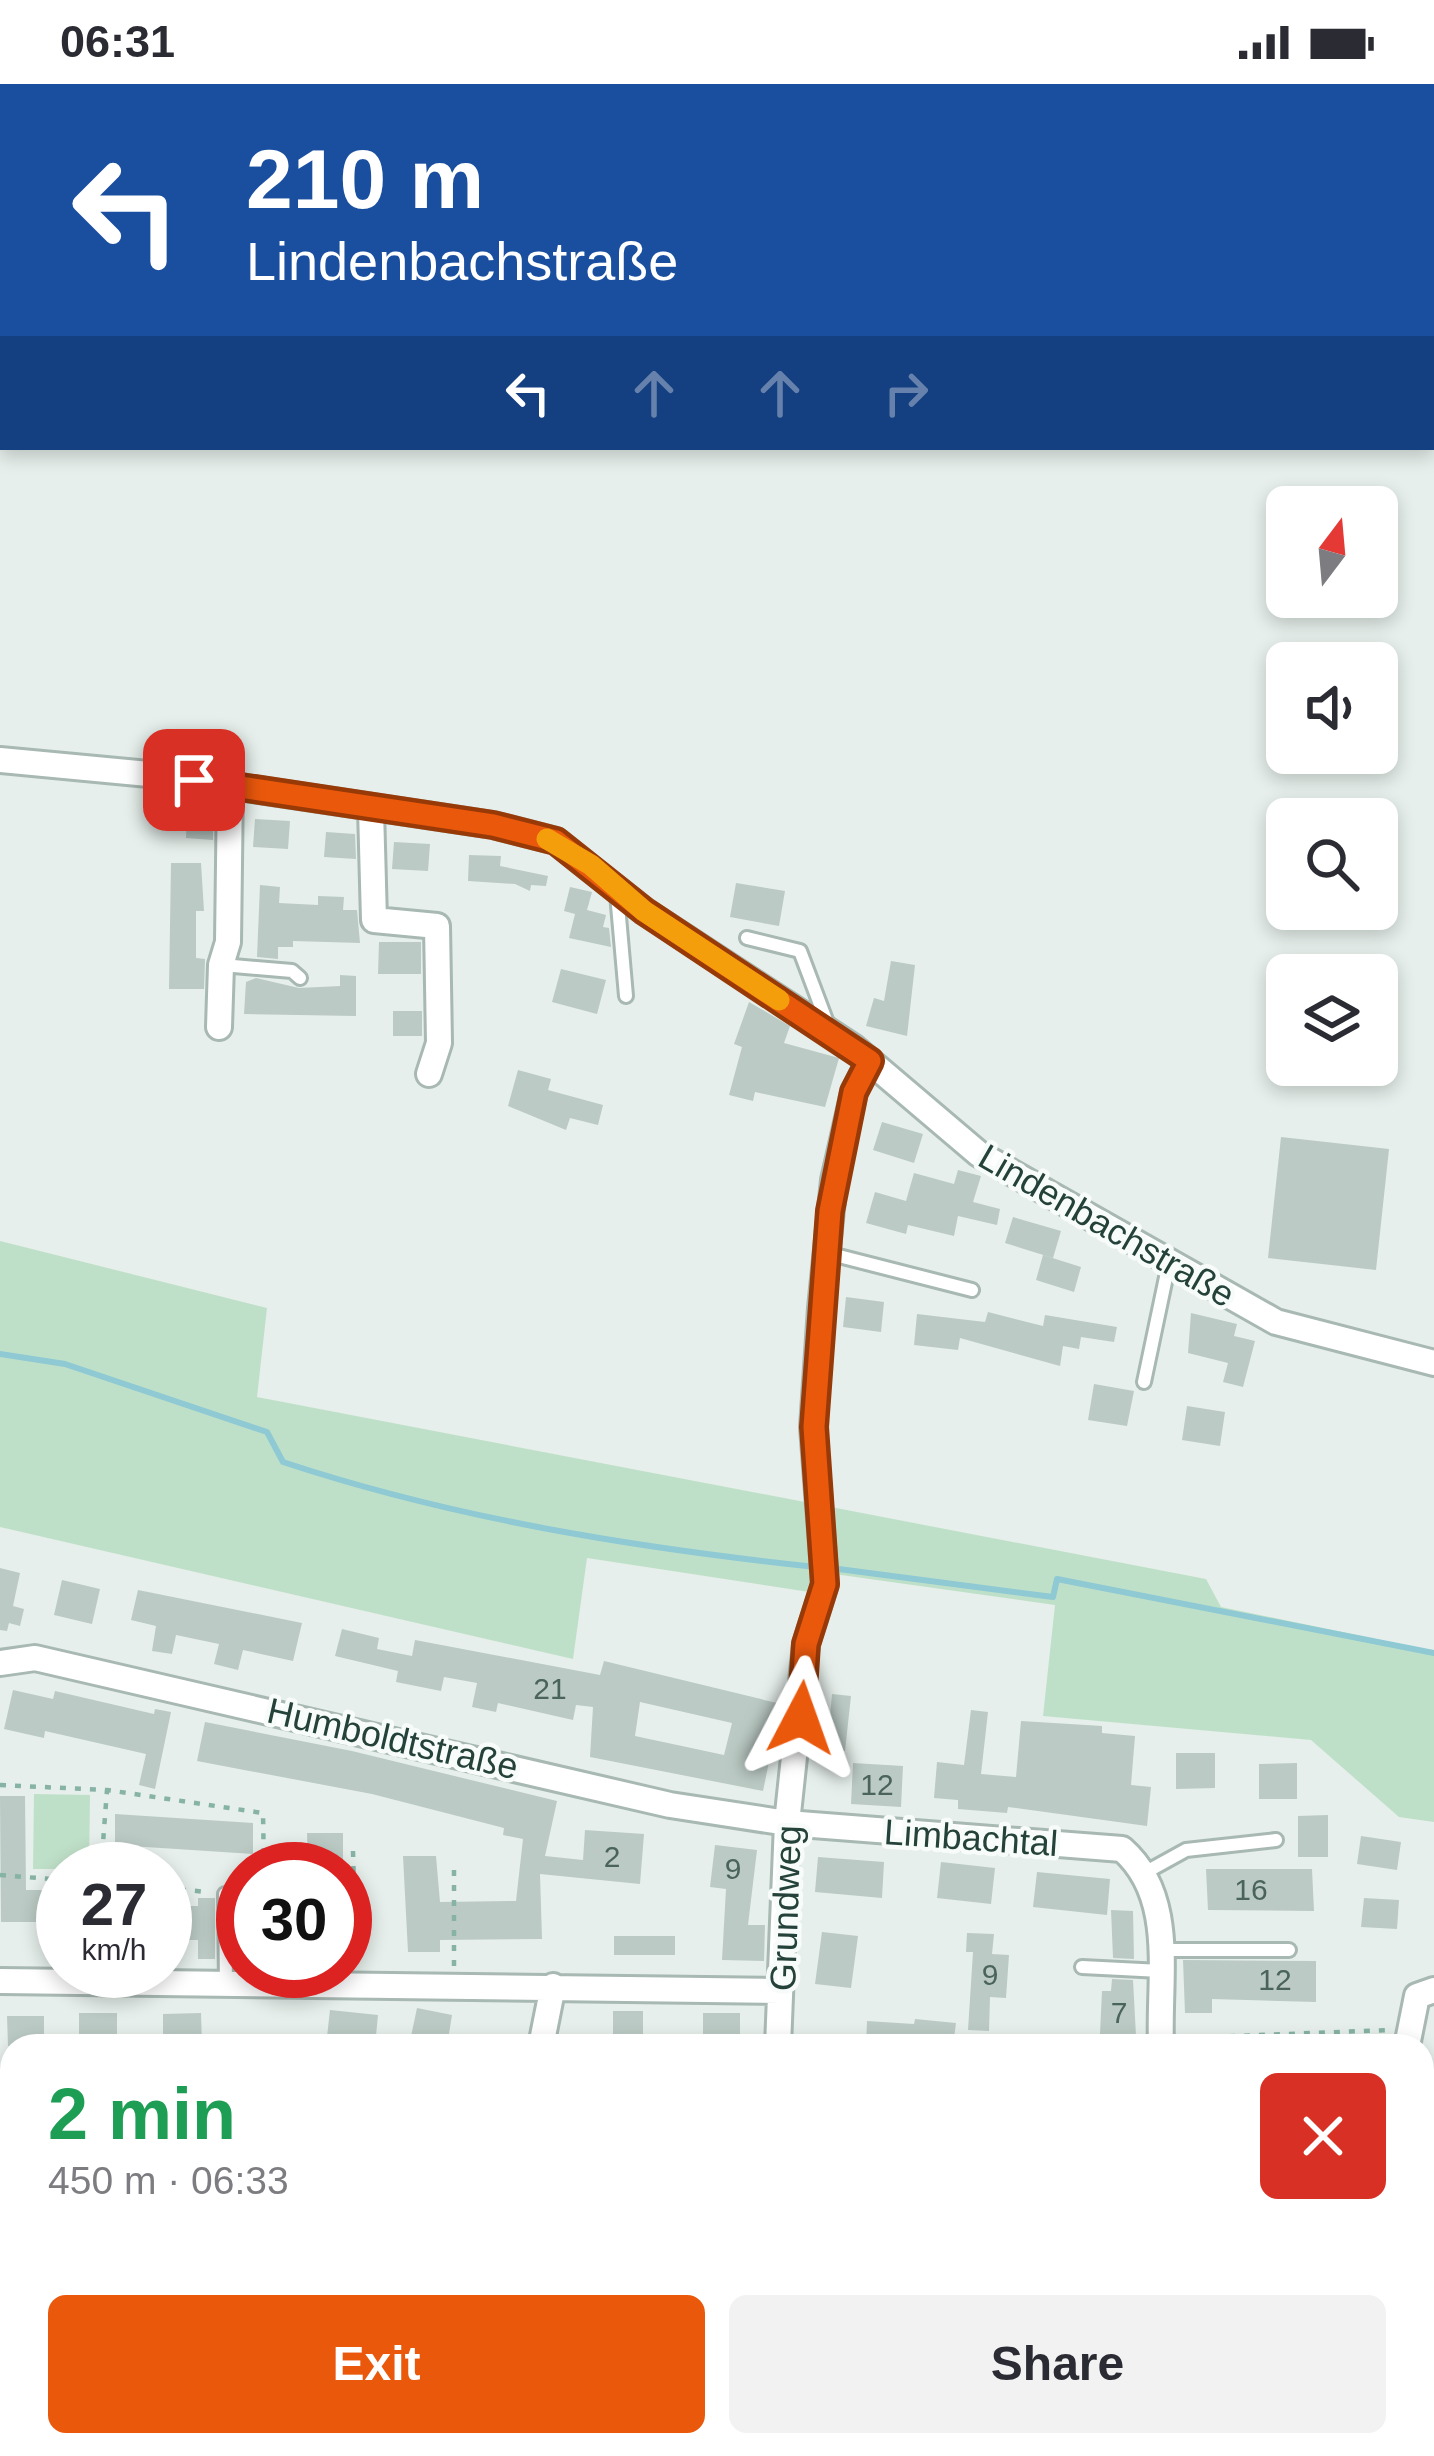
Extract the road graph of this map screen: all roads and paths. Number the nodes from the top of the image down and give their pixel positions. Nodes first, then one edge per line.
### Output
1 (0, 760) edge
2 (230, 786) junction
3 (371, 809) junction
4 (616, 887) junction
5 (747, 938) dead end
6 (221, 965) junction
7 (300, 978) dead end
8 (626, 996) dead end
9 (218, 1027) dead end
10 (831, 1033) junction
11 (870, 1061) junction
12 (429, 1074) dead end
13 (826, 1252) junction
14 (1170, 1262) junction
15 (972, 1290) dead end
16 (1434, 1363) edge
17 (1144, 1382) dead end
18 (0, 1663) edge
19 (0, 1785) edge
20 (107, 1790) junction
21 (787, 1823) junction
22 (1276, 1840) dead end
23 (103, 1842) edge
24 (264, 1842) edge
25 (454, 1870) dead end
26 (1148, 1871) junction
27 (0, 1875) edge
28 (36, 1878) edge
29 (1289, 1950) dead end
30 (1162, 1961) junction
31 (1082, 1967) dead end
32 (0, 1981) edge
33 (372, 1984) edge
34 (454, 1984) junction
35 (216, 1985) edge
36 (553, 1986) junction
37 (1434, 1990) edge
38 (780, 1991) junction
39 (543, 2034) edge
40 (778, 2034) edge
41 (1161, 2034) edge
42 (1408, 2034) edge

1 - 2 street, Lindenbachstraße
2 - 3 street, Lindenbachstraße
2 - 6 street
3 - 4 street, Lindenbachstraße
3 - 12 street
4 - 8 lane
4 - 10 street, Lindenbachstraße
5 - 10 lane
6 - 7 lane
6 - 9 street
10 - 11 street, Lindenbachstraße
11 - 13 street, Grundweg
11 - 14 street, Lindenbachstraße
13 - 15 lane
13 - 21 street, Grundweg
14 - 16 street, Lindenbachstraße
14 - 17 lane
18 - 21 street, Humboldtstraße
19 - 20 path
20 - 23 path
20 - 24 path
21 - 26 street, Limbachtal
21 - 38 street, Grundweg
22 - 26 lane
25 - 34 path
26 - 30 street
27 - 28 path
29 - 30 lane
30 - 31 lane
30 - 41 street
32 - 35 street
33 - 34 street
34 - 36 street
36 - 38 street
36 - 39 street
37 - 42 street
38 - 40 street, Grundweg

